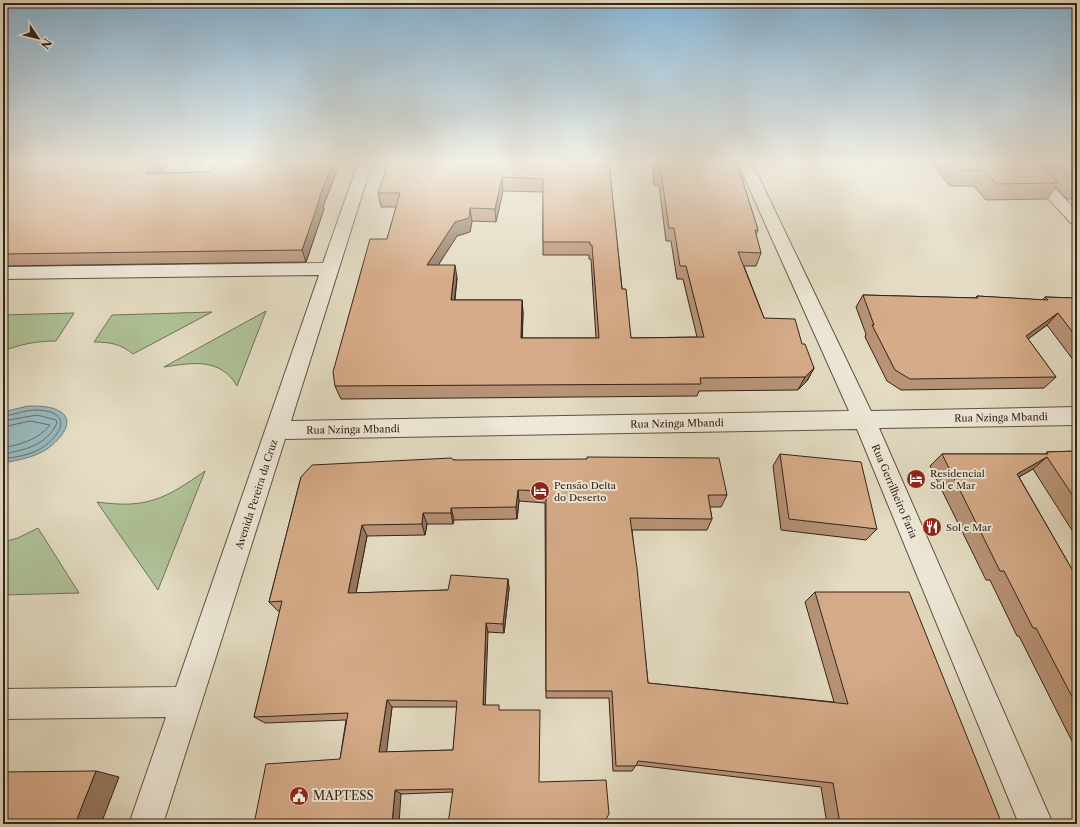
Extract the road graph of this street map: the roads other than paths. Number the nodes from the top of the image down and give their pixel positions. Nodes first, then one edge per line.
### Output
1 (352, 202) edge
2 (763, 202) edge
3 (1059, 202) edge
4 (1077, 220) edge
5 (330, 269) junction
6 (3, 273) edge
7 (1077, 416) edge
8 (864, 419) junction
9 (277, 430) junction
10 (186, 702) junction
11 (3, 704) edge
12 (146, 824) edge
13 (1036, 824) edge

1 - 5 street, Avenida Pereira da Cruz
2 - 8 street, Rua Gerrilheiro Faria
3 - 4 street
5 - 6 street
5 - 9 street, Avenida Pereira da Cruz
7 - 8 street, Rua Nzinga Mbandi
8 - 9 street, Rua Nzinga Mbandi
8 - 13 street, Rua Gerrilheiro Faria
9 - 10 street, Avenida Pereira da Cruz
10 - 11 street
10 - 12 street, Avenida Pereira da Cruz

